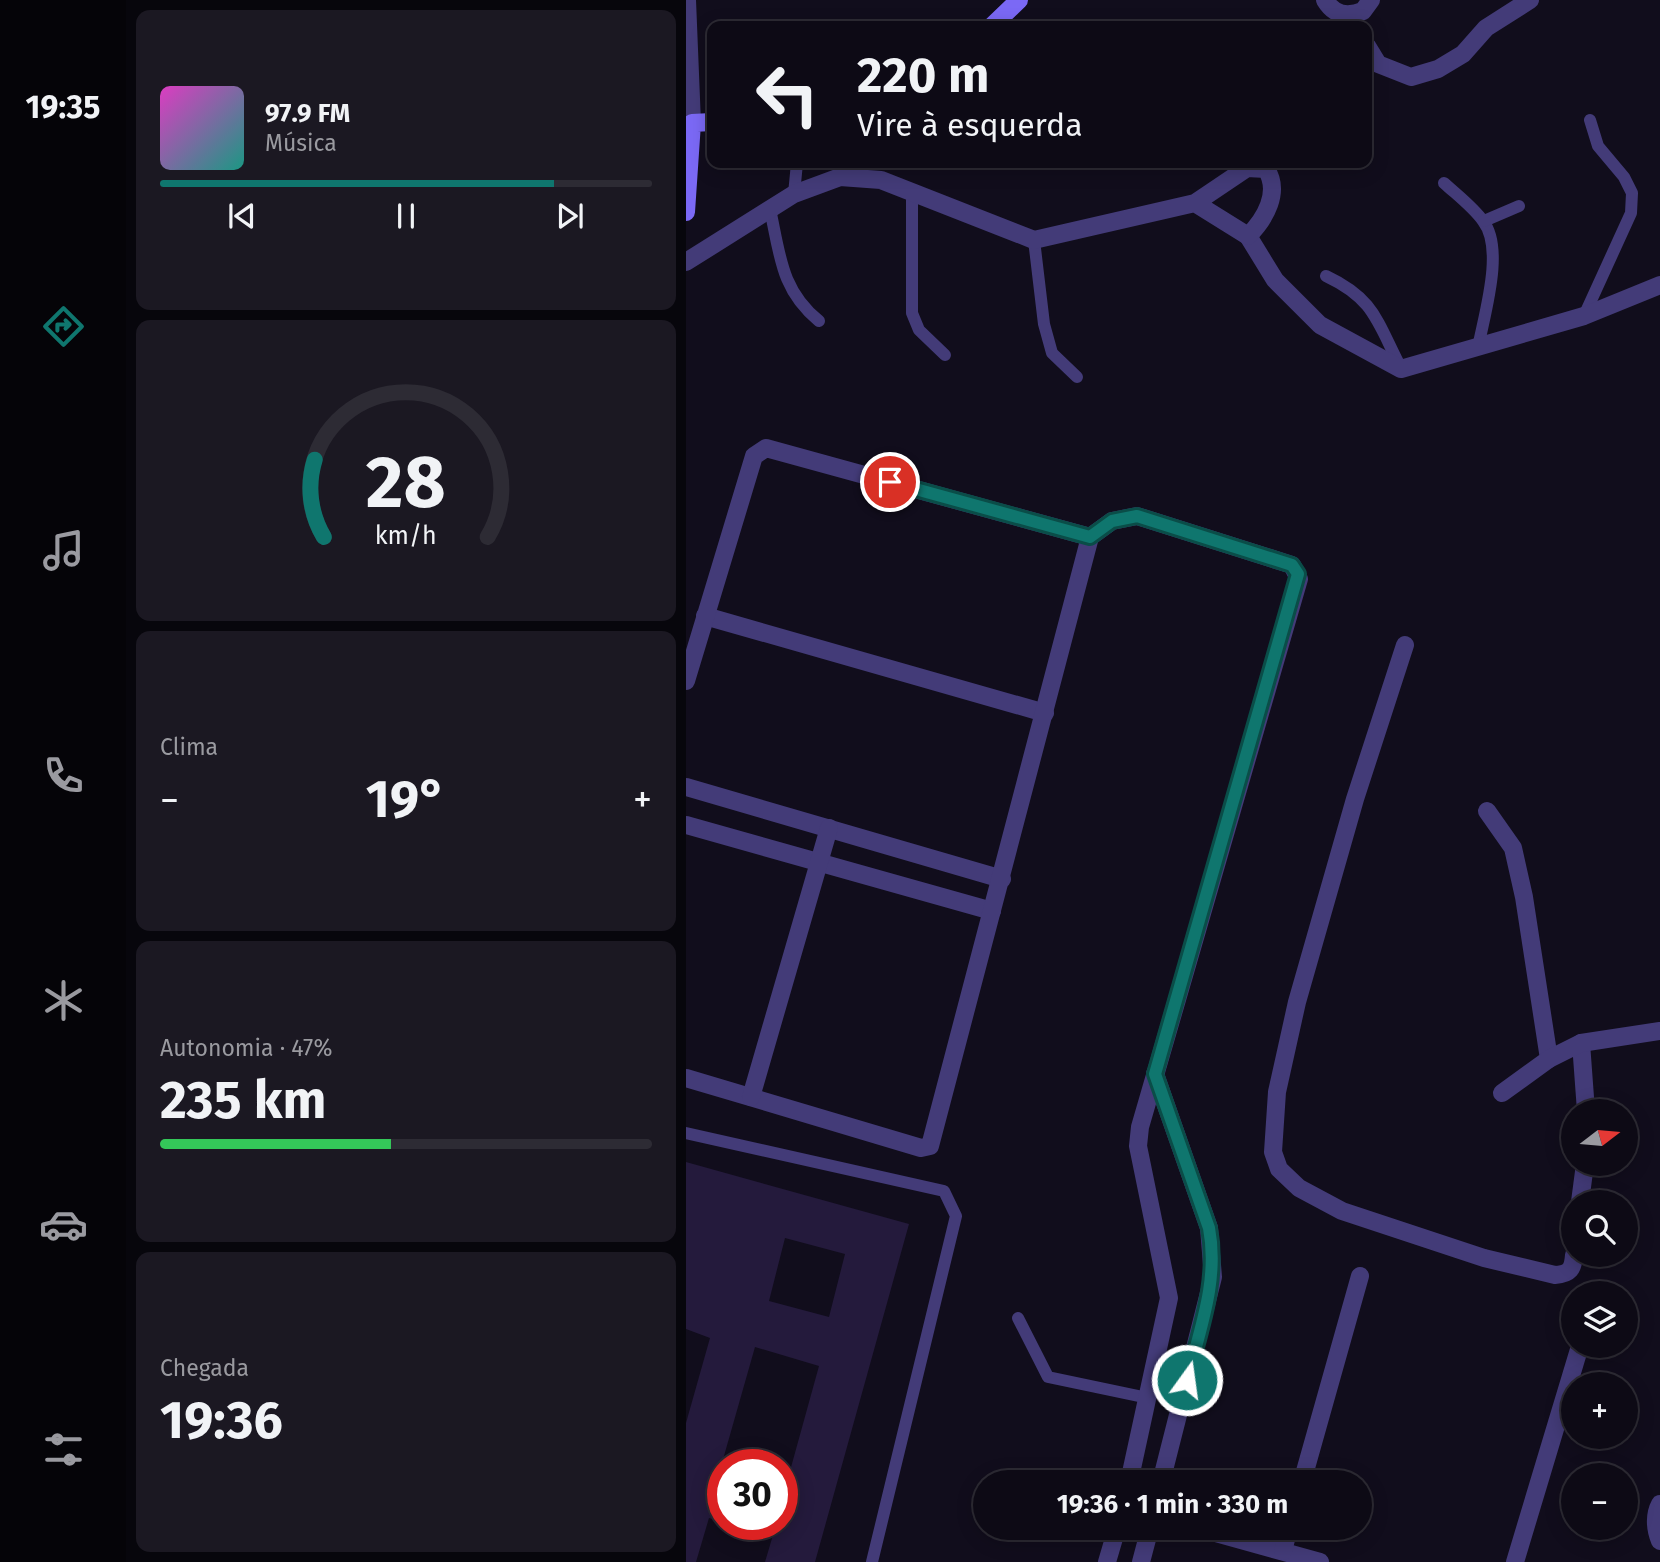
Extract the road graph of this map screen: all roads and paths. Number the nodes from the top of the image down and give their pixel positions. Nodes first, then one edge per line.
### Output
1 (687, 0) edge
2 (1019, 0) edge
3 (1325, 0) edge
4 (1371, 0) edge
5 (1530, 0) edge
6 (1356, 20) edge
7 (997, 21) edge
8 (1372, 54) edge
9 (1590, 120) dead end
10 (707, 122) edge
11 (692, 123) junction
12 (797, 168) edge
13 (688, 176) edge
14 (1444, 183) dead end
15 (912, 191) junction
16 (794, 194) junction
17 (1195, 203) junction
18 (1519, 206) dead end
19 (770, 209) junction
20 (686, 212) edge
21 (1484, 221) junction
22 (1248, 236) junction
23 (1034, 240) junction
24 (686, 262) edge
25 (1325, 275) dead end
26 (1660, 285) edge
27 (1584, 316) junction
28 (819, 321) dead end
29 (1478, 348) junction
30 (945, 355) dead end
31 (1401, 369) junction
32 (1077, 377) dead end
33 (1090, 537) junction
34 (705, 616) junction
35 (1405, 645) dead end
36 (686, 681) edge
37 (1045, 713) junction
38 (686, 787) edge
39 (1488, 811) dead end
40 (686, 825) edge
41 (829, 828) junction
42 (819, 862) junction
43 (1002, 879) junction
44 (992, 911) junction
45 (1660, 1031) edge
46 (1581, 1043) junction
47 (1549, 1059) junction
48 (1155, 1074) junction
49 (686, 1078) edge
50 (1503, 1093) dead end
51 (751, 1097) junction
52 (1585, 1099) edge
53 (686, 1133) edge
54 (1572, 1267) edge
55 (1360, 1276) dead end
56 (1018, 1318) dead end
57 (1576, 1358) edge
58 (1148, 1398) junction
59 (1132, 1470) edge
60 (1164, 1470) edge
61 (1305, 1470) edge
62 (1660, 1504) edge
63 (1113, 1540) edge
64 (1147, 1540) edge
65 (1242, 1540) edge
66 (1286, 1540) edge
67 (1660, 1541) edge
68 (1283, 1551) junction
69 (872, 1562) edge
70 (1107, 1562) edge
71 (1141, 1562) edge
72 (1320, 1562) edge
73 (1515, 1562) edge

1 - 11 street
2 - 7 main road
3 - 6 street
4 - 6 street
5 - 8 street
9 - 27 lane
10 - 11 main road
11 - 13 main road
12 - 16 lane
13 - 20 main road
14 - 21 lane
15 - 16 street
15 - 23 street
15 - 30 lane
16 - 19 street
17 - 22 street
17 - 22 street
17 - 23 street
18 - 21 lane
19 - 24 street
19 - 28 lane
21 - 29 lane
22 - 31 street
23 - 32 lane
25 - 31 lane
26 - 27 street
27 - 29 street
29 - 31 street
33 - 34 street
33 - 37 street
33 - 48 street
34 - 36 street
34 - 37 street
35 - 54 street
37 - 43 street
38 - 41 street
39 - 47 street
40 - 42 street
41 - 42 street
41 - 43 street
42 - 44 street
42 - 51 street
43 - 44 street
44 - 51 street
45 - 46 street
46 - 47 street
46 - 52 street
47 - 50 street
48 - 58 street
48 - 60 street
49 - 51 street
53 - 69 lane
55 - 61 street
56 - 58 lane
57 - 73 street
58 - 59 street
62 - 67 street
63 - 70 street
64 - 71 street
65 - 68 street
66 - 68 street
68 - 72 street

